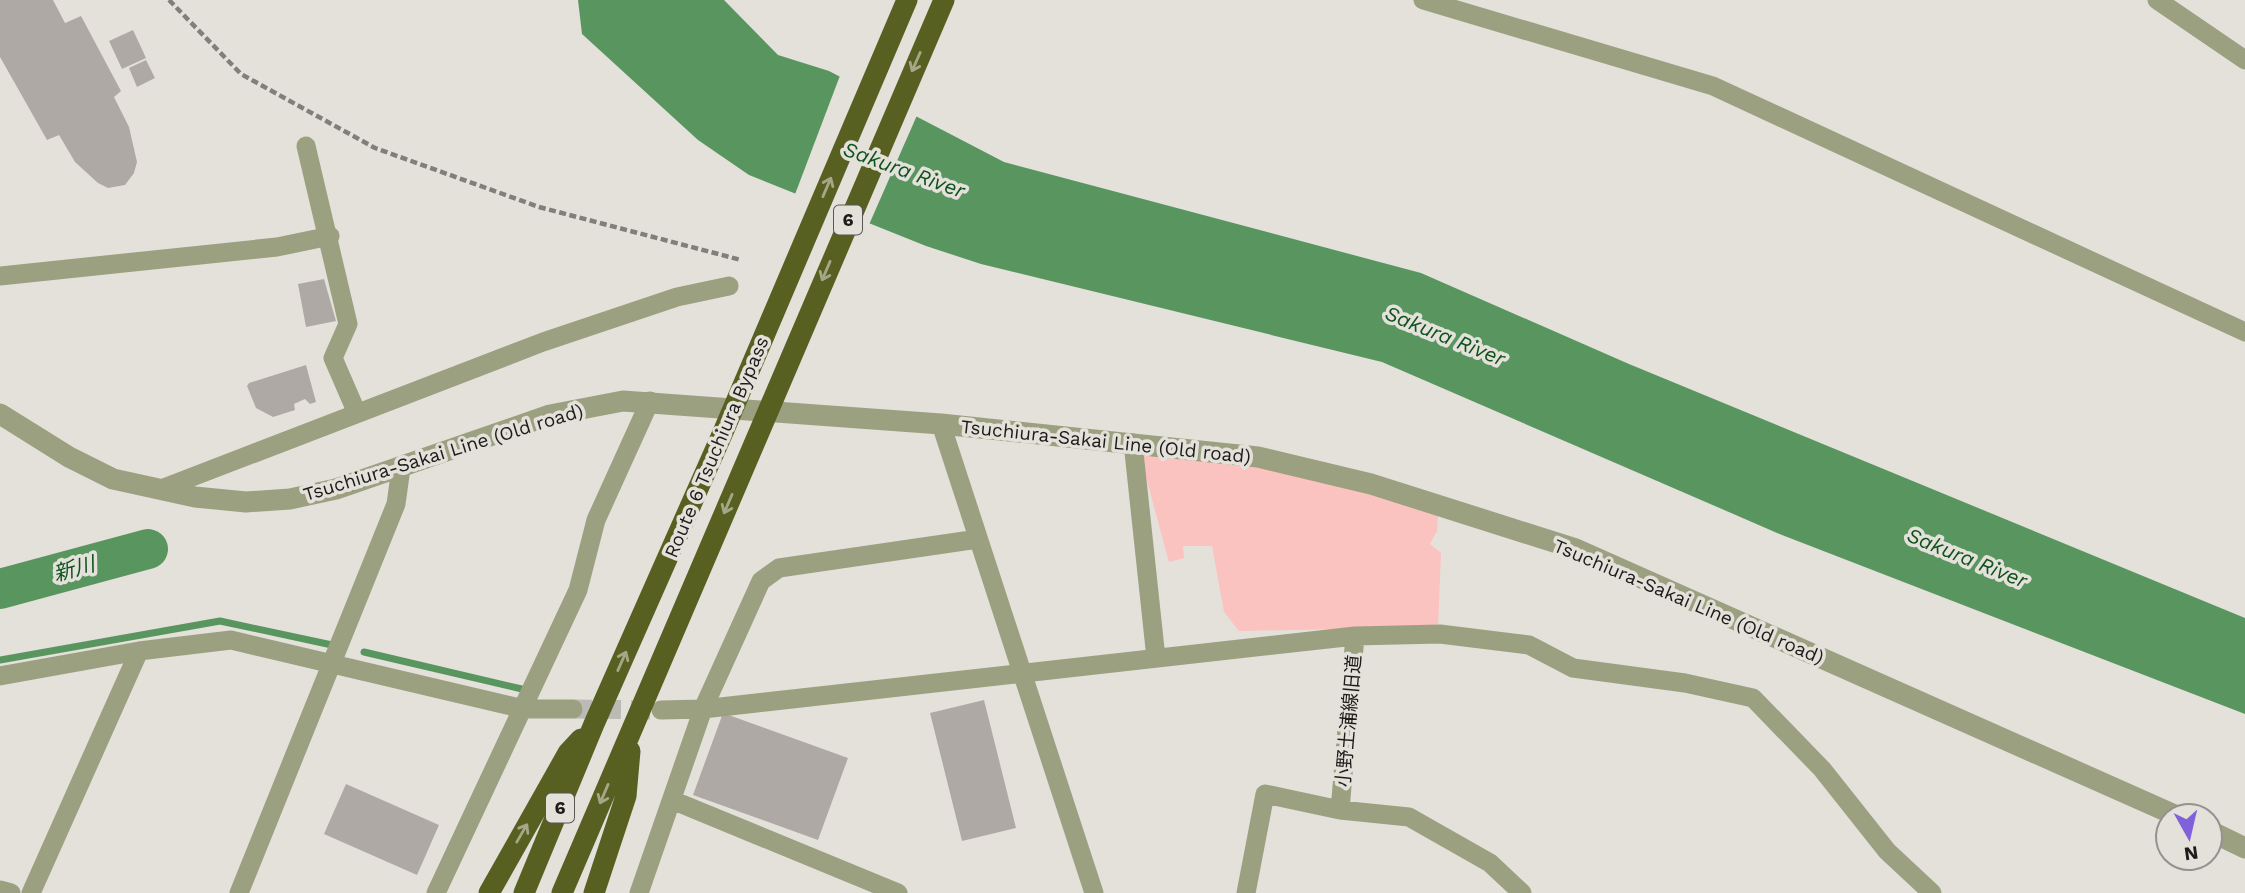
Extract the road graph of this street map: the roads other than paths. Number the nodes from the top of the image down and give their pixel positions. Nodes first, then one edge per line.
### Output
1 (944, 0) edge
2 (1423, 0) edge
3 (2157, 0) edge
4 (903, 5) edge
5 (2245, 60) edge
6 (306, 146) dead end
7 (330, 236) junction
8 (0, 276) edge
9 (729, 286) dead end
10 (2245, 332) edge
11 (650, 401) junction
12 (356, 411) junction
13 (0, 414) edge
14 (941, 424) junction
15 (1133, 443) junction
16 (401, 468) junction
17 (161, 489) junction
18 (978, 539) junction
19 (1355, 636) junction
20 (139, 651) junction
21 (1156, 658) junction
22 (332, 663) junction
23 (1022, 673) junction
24 (0, 676) edge
25 (524, 709) junction
26 (573, 709) tunnel mouth
27 (703, 709) junction
28 (661, 710) tunnel mouth
29 (594, 723) junction
30 (631, 732) junction
31 (672, 800) junction
32 (2154, 806) edge
33 (1340, 810) junction
34 (2224, 838) edge
35 (2245, 848) edge
36 (0, 890) edge
37 (11, 893) edge
38 (31, 893) edge
39 (239, 893) edge
40 (436, 893) edge
41 (489, 893) edge
42 (524, 893) edge
43 (562, 893) edge
44 (594, 893) edge
45 (639, 893) edge
46 (898, 893) edge
47 (1094, 893) edge
48 (1246, 893) edge
49 (1522, 893) edge
50 (1932, 893) edge

1 -> 30 highway, Route 6 Tsuchiura Bypass / 6
2 - 10 street
3 - 5 street
29 -> 4 highway, Route 6 Tsuchiura Bypass / 6
6 - 7 street
7 - 8 street
7 - 12 street
9 - 12 street
11 - 14 street, Tsuchiura-Sakai Line (Old road)
11 - 16 street, Tsuchiura-Sakai Line (Old road)
11 - 25 street
12 - 17 street
13 - 17 street, Tsuchiura-Sakai Line (Old road)
14 - 15 street, Tsuchiura-Sakai Line (Old road)
14 - 18 street
15 - 21 street
15 - 32 street, Tsuchiura-Sakai Line (Old road)
16 - 17 street, Tsuchiura-Sakai Line (Old road)
16 - 22 street
18 - 23 street
18 - 27 street
19 - 21 street, 小野土浦線旧道
19 - 33 street, 小野土浦線旧道
19 - 50 street
20 - 22 street
20 - 24 street
20 - 38 street
21 - 23 street, 小野土浦線旧道
22 - 25 street
22 - 39 street
23 - 27 street, 小野土浦線旧道
23 - 47 street
25 - 26 street
25 - 40 street
27 - 28 street, 小野土浦線旧道
27 - 31 street
41 -> 29 highway
29 - 42 highway, Route 6 Tsuchiura Bypass / 6
30 -> 43 highway, Route 6 Tsuchiura Bypass / 6
30 - 44 highway
31 - 45 street
31 - 46 street
33 - 48 street
33 - 49 street, 小野土浦線旧道
34 - 35 street
36 - 37 street

